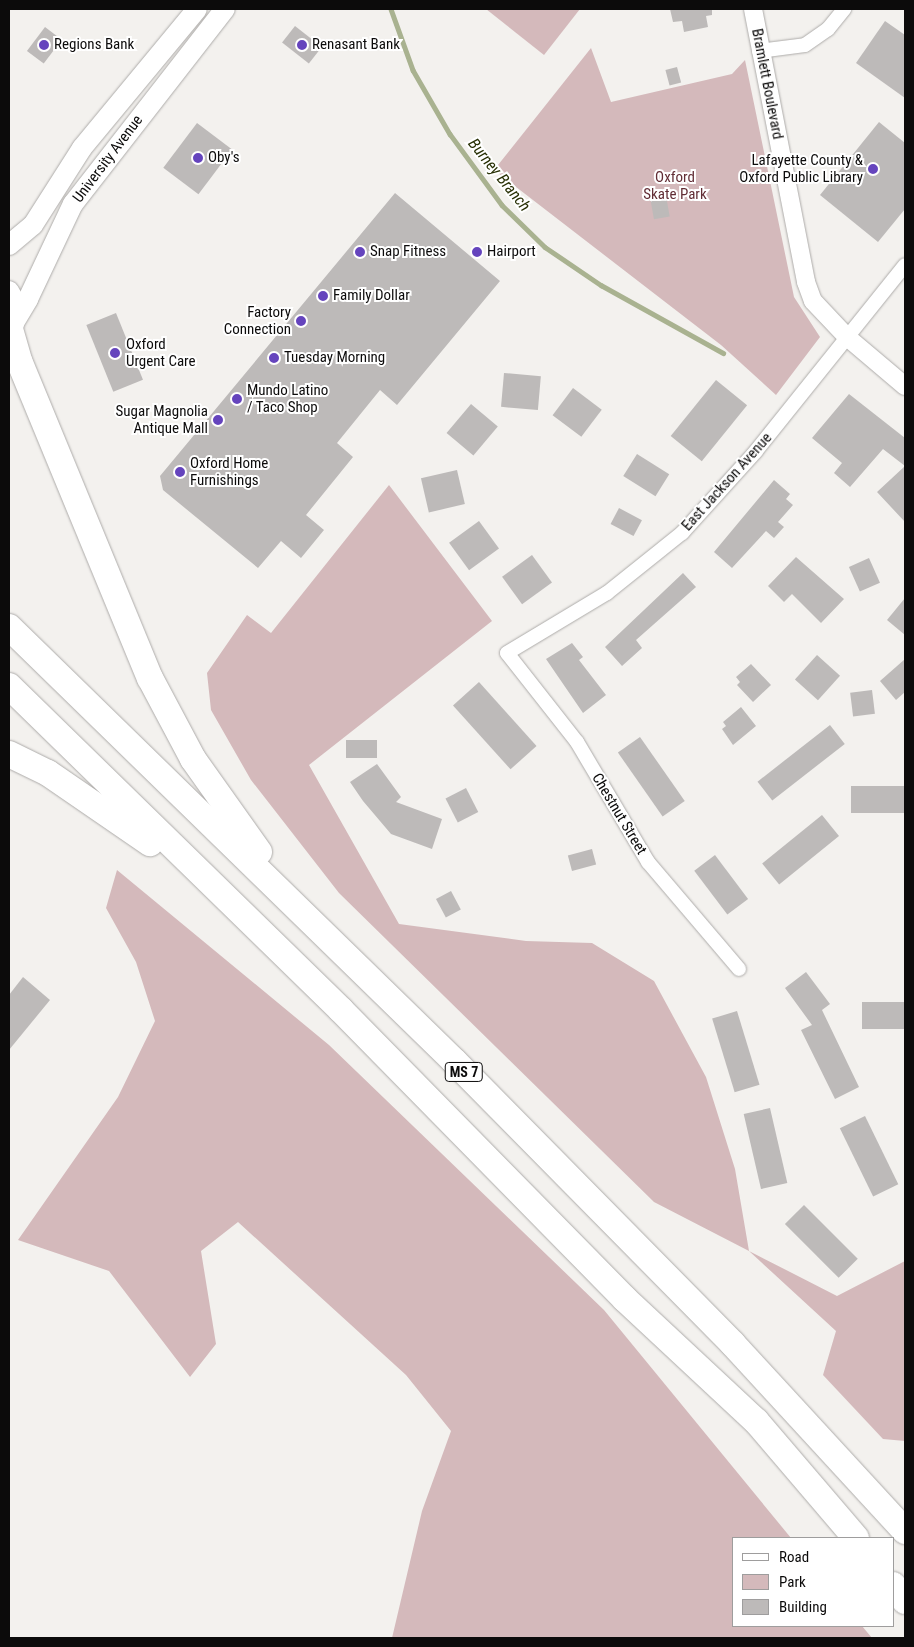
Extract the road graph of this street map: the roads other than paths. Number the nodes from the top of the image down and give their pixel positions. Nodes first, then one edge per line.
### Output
1 (197, 9) edge
2 (225, 9) edge
3 (752, 9) edge
4 (844, 9) edge
5 (759, 51) junction
6 (9, 245) edge
7 (905, 265) edge
8 (9, 291) edge
9 (11, 328) edge
10 (847, 337) junction
11 (905, 386) edge
12 (9, 627) edge
13 (507, 653) joint
14 (9, 686) edge
15 (9, 754) edge
16 (225, 898) junction
17 (304, 913) junction
18 (739, 969) dead end
19 (905, 1530) edge
20 (855, 1537) edge
21 (894, 1586) edge
22 (905, 1601) edge

1 - 6 main road, University Avenue
2 - 9 main road, University Avenue
3 - 5 street, Bramlett Boulevard
4 - 5 street
5 - 10 street, Bramlett Boulevard
7 - 10 street, East Jackson Avenue
8 - 9 main road
9 - 17 highway
10 - 11 street, Bramlett Boulevard
10 - 13 street, East Jackson Avenue
12 - 17 highway, MS 7
13 - 18 street, Chestnut Street
14 - 16 highway, MS 7
15 - 16 highway
16 - 20 highway, MS 7
17 - 19 highway, MS 7
21 - 22 highway

